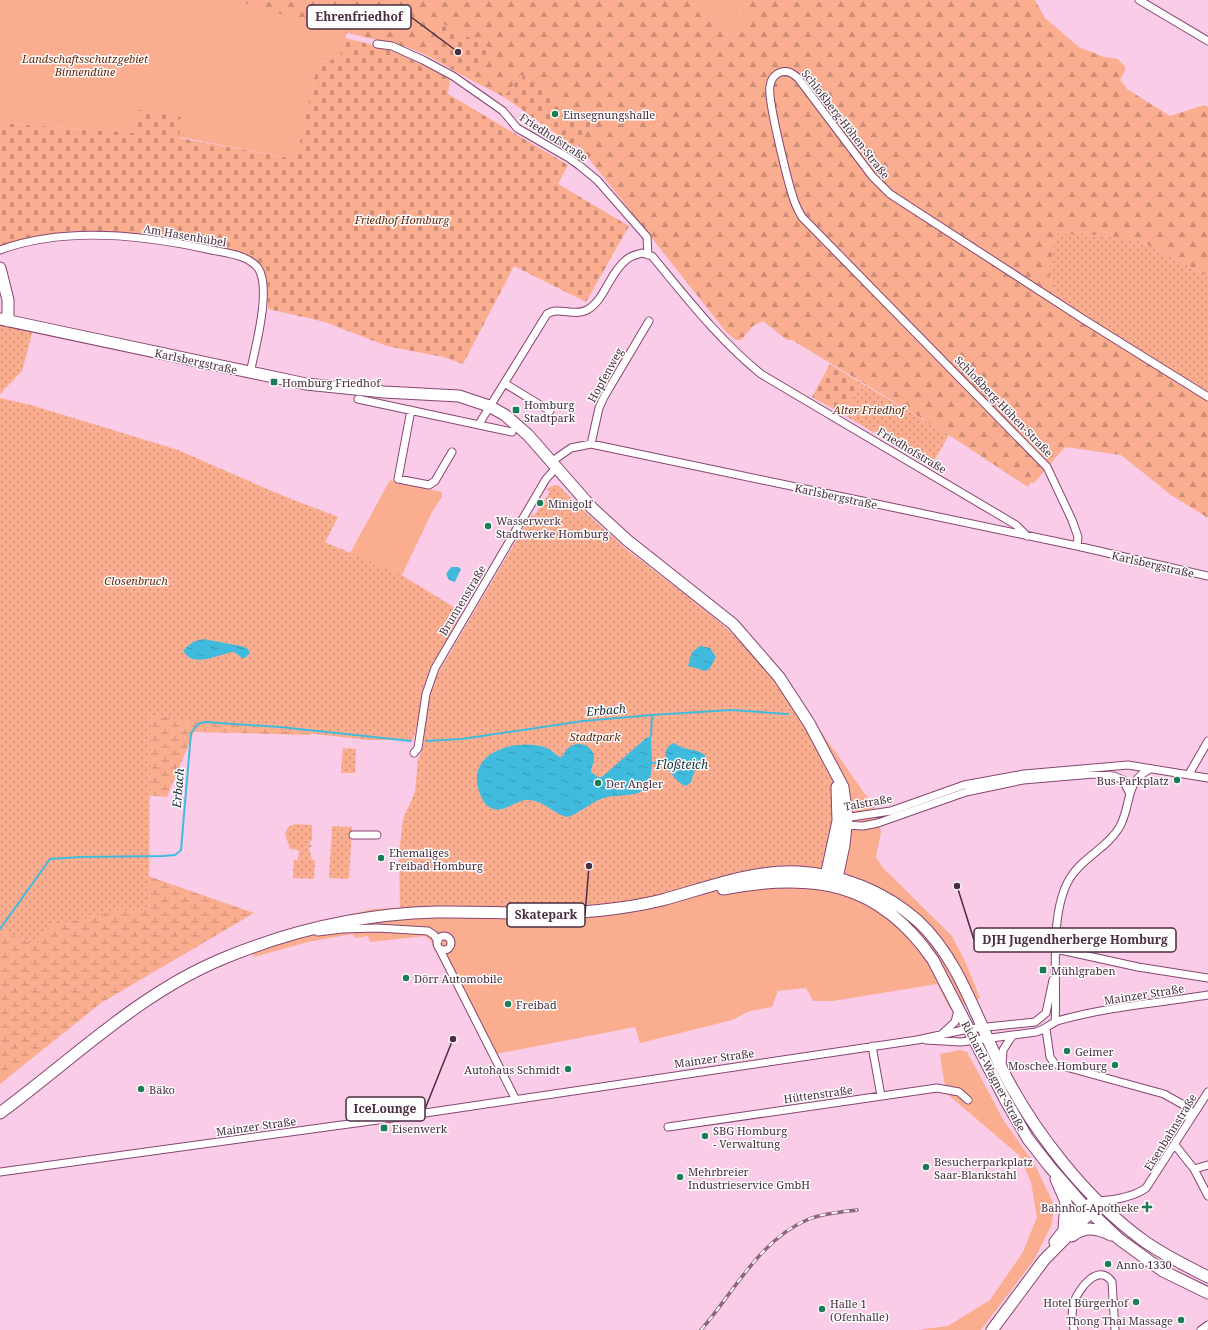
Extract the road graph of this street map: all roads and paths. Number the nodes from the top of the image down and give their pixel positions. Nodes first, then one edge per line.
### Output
1 (1139, 0) edge
2 (1208, 41) edge
3 (377, 44) dead end
4 (0, 250) edge
5 (648, 255) junction
6 (0, 268) edge
7 (4, 320) edge
8 (649, 321) dead end
9 (250, 373) junction
10 (504, 383) junction
11 (384, 392) junction
12 (1208, 396) edge
13 (358, 399) dead end
14 (383, 404) junction
15 (489, 406) junction
16 (411, 410) junction
17 (550, 411) dead end
18 (479, 424) junction
19 (512, 432) dead end
20 (591, 444) junction
21 (452, 452) dead end
22 (554, 465) junction
23 (1027, 536) junction
24 (1077, 546) junction
25 (1208, 576) edge
26 (1208, 741) edge
27 (414, 753) dead end
28 (1150, 769) junction
29 (1189, 774) junction
30 (1208, 778) edge
31 (1130, 794) junction
32 (844, 822) junction
33 (354, 835) dead end
34 (378, 835) dead end
35 (831, 879) junction
36 (298, 932) junction
37 (439, 945) junction
38 (451, 945) junction
39 (1056, 949) junction
40 (1054, 973) junction
41 (1208, 978) edge
42 (458, 984) junction
43 (1208, 995) edge
44 (959, 1007) junction
45 (1046, 1013) junction
46 (1056, 1014) junction
47 (1083, 1015) junction
48 (1055, 1022) junction
49 (983, 1027) junction
50 (968, 1029) junction
51 (1046, 1029) junction
52 (939, 1034) junction
53 (1012, 1036) junction
54 (988, 1039) junction
55 (918, 1040) junction
56 (974, 1040) junction
57 (872, 1046) junction
58 (1002, 1069) junction
59 (1208, 1092) edge
60 (881, 1096) junction
61 (515, 1098) junction
62 (968, 1100) dead end
63 (0, 1113) edge
64 (1189, 1121) junction
65 (668, 1127) dead end
66 (1175, 1144) junction
67 (1208, 1165) edge
68 (1050, 1167) junction
69 (1194, 1169) junction
70 (0, 1172) edge
71 (1208, 1196) edge
72 (1099, 1201) junction
73 (1088, 1210) junction
74 (1064, 1229) junction
75 (1119, 1239) junction
76 (1060, 1244) junction
77 (1044, 1260) junction
78 (1208, 1277) edge
79 (1208, 1293) edge
80 (1208, 1325) edge
81 (992, 1330) edge
82 (1074, 1330) edge
83 (1115, 1330) edge
84 (1201, 1330) edge

1 - 2 street
3 - 5 street, Friedhofstraße
4 - 9 street, Am Hasenhübel
5 - 10 street
5 - 23 street, Friedhofstraße
6 - 7 main road
7 - 9 main road, Karlsbergstraße
8 - 20 street, Hopfenweg
9 - 11 main road, Karlsbergstraße
10 - 15 street
10 - 17 street
11 - 14 street
11 - 15 main road, Karlsbergstraße
12 - 24 street, Schloßberg-Höhen-Straße
13 - 14 street
14 - 16 street
15 - 18 street
15 - 22 main road, Karlsbergstraße
16 - 18 street
16 - 21 street
18 - 19 street
20 - 22 street, Karlsbergstraße
20 - 23 street, Karlsbergstraße
22 - 27 street, Brunnenstraße
22 - 32 main road
23 - 24 street, Karlsbergstraße
24 - 25 street, Karlsbergstraße
26 - 29 street
28 - 29 street, Talstraße
28 - 31 street
28 - 32 street, Talstraße
29 - 30 street, Talstraße
31 - 32 street, Talstraße
31 - 39 street
32 - 35 main road
33 - 34 street
35 - 36 main road
35 - 44 main road, Richard-Wagner-Straße
35 - 49 main road, Richard-Wagner-Straße
36 - 37 street
36 - 63 main road
37 - 38 street
37 - 38 street
37 - 42 street
38 - 42 street
39 - 40 street
39 - 41 street
40 - 45 street
40 - 46 street
42 - 61 street
43 - 47 street, Mainzer Straße
44 - 50 main road, Richard-Wagner-Straße
44 - 52 street, Mainzer Straße
45 - 46 street, Mainzer Straße
45 - 48 street
45 - 49 street, Mainzer Straße
46 - 47 street, Mainzer Straße
46 - 48 street
47 - 48 street, Mainzer Straße
48 - 51 street, Mainzer Straße
49 - 50 street, Mainzer Straße
49 - 54 main road, Richard-Wagner-Straße
50 - 52 street, Mainzer Straße
50 - 56 main road, Richard-Wagner-Straße
51 - 53 street, Mainzer Straße
51 - 64 street
52 - 55 street, Mainzer Straße
53 - 54 street, Mainzer Straße
53 - 58 street
54 - 56 street, Mainzer Straße
54 - 58 main road, Richard-Wagner-Straße
55 - 56 street, Mainzer Straße
55 - 57 street, Mainzer Straße
56 - 68 main road, Richard-Wagner-Straße
57 - 60 street
57 - 61 street, Mainzer Straße
58 - 72 main road, Richard-Wagner-Straße
59 - 64 street, Eisenbahnstraße
60 - 62 street, Hüttenstraße
60 - 65 street, Hüttenstraße
61 - 70 street, Mainzer Straße
64 - 66 street, Eisenbahnstraße
66 - 69 street
66 - 72 street, Eisenbahnstraße
67 - 69 street
68 - 73 main road, Richard-Wagner-Straße
68 - 74 main road
69 - 71 street
72 - 73 main road
72 - 78 main road, Richard-Wagner-Straße
73 - 74 main road
73 - 75 main road, Richard-Wagner-Straße
73 - 76 main road
74 - 77 main road
75 - 76 main road
75 - 79 main road, Richard-Wagner-Straße
76 - 77 main road
77 - 81 main road
80 - 84 street
82 - 83 street

